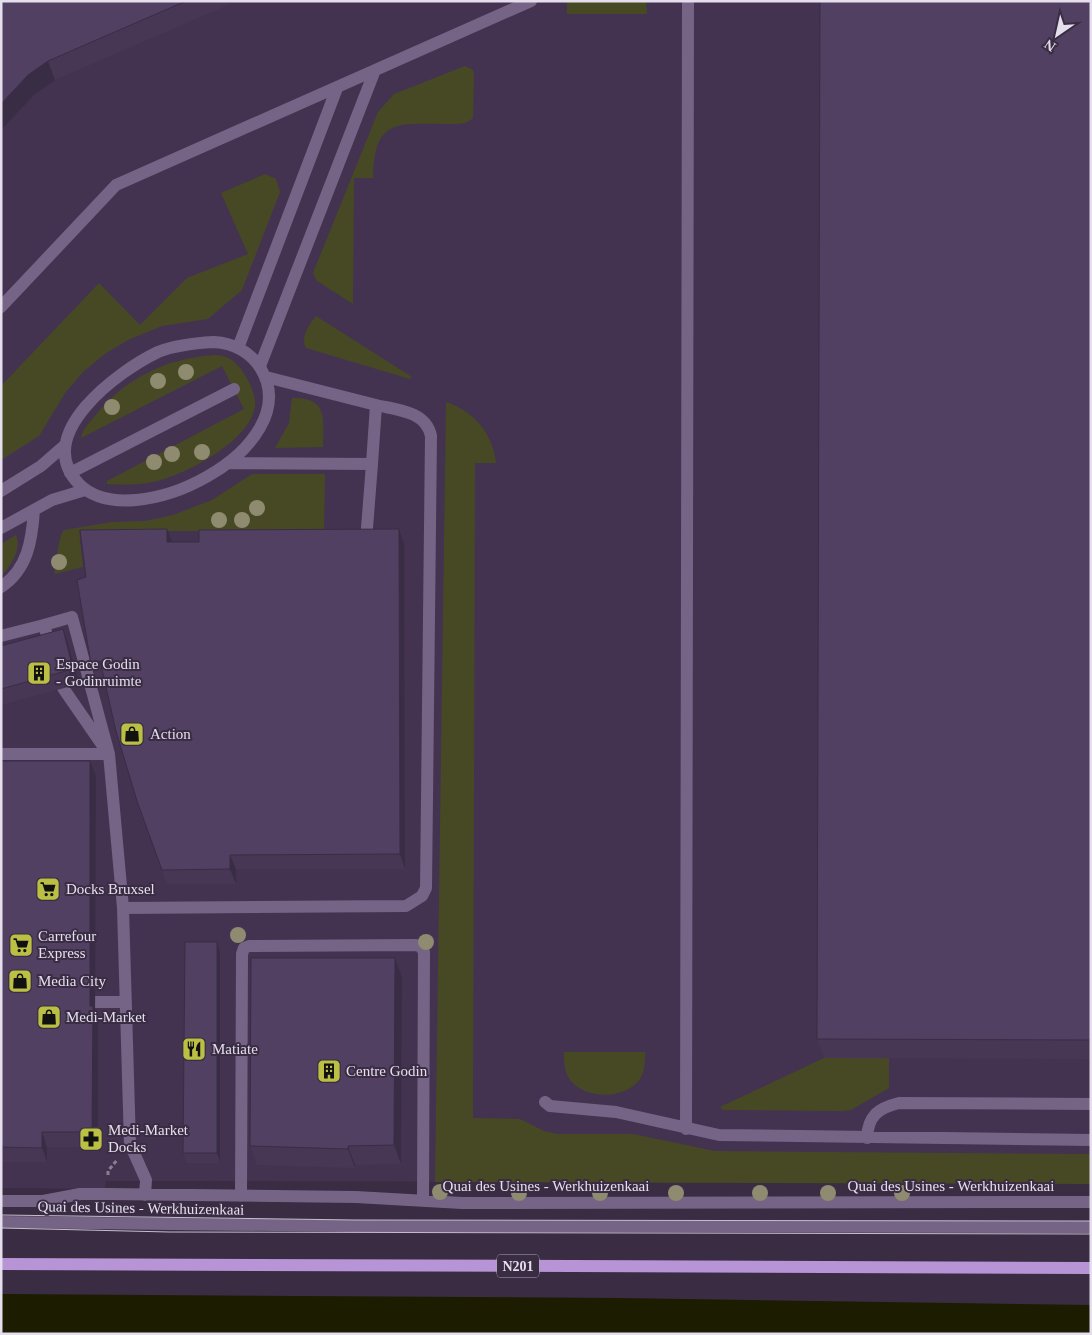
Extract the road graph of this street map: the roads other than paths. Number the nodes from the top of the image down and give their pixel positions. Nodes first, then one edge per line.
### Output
1 (531, 1) edge
2 (688, 1) edge
3 (375, 70) junction
4 (336, 88) junction
5 (1, 307) edge
6 (238, 348) junction
7 (263, 372) junction
8 (234, 389) dead end
9 (376, 405) junction
10 (64, 446) junction
11 (228, 463) junction
12 (372, 464) junction
13 (70, 473) junction
14 (85, 490) junction
15 (1, 491) edge
16 (34, 510) junction
17 (1, 528) edge
18 (367, 528) edge
19 (1, 587) edge
20 (44, 624) junction
21 (1, 636) edge
22 (49, 641) edge
23 (62, 688) edge
24 (1, 754) edge
25 (109, 754) junction
26 (123, 908) junction
27 (95, 1002) dead end
28 (126, 1002) junction
29 (545, 1102) dead end
30 (1091, 1104) edge
31 (686, 1129) junction
32 (867, 1138) junction
33 (1091, 1140) edge
34 (145, 1195) junction
35 (241, 1196) junction
36 (1, 1201) edge
37 (423, 1201) junction
38 (1091, 1202) edge
39 (1, 1222) edge
40 (1091, 1228) edge
41 (1, 1264) edge
42 (1091, 1268) edge

1 - 3 street
2 - 31 street
3 - 4 street
3 - 7 street
4 - 5 street
4 - 6 street
6 - 7 street
6 - 10 street
7 - 9 street
7 - 11 street
8 - 13 street
9 - 12 street
9 - 26 street
10 - 13 street
10 - 15 street
11 - 12 street
11 - 14 street
12 - 18 street
13 - 14 street
14 - 16 street
16 - 17 street
16 - 19 street
20 - 21 street
20 - 22 street
20 - 25 street
23 - 25 street
24 - 25 street
25 - 26 street
26 - 28 street
27 - 28 street
28 - 34 street
29 - 31 street
30 - 32 street
31 - 32 street
32 - 33 street
34 - 35 street, Quai des Usines - Werkhuizenkaai
34 - 36 street, Quai des Usines - Werkhuizenkaai
35 - 37 street, Quai des Usines - Werkhuizenkaai
35 - 37 street
37 - 38 street, Quai des Usines - Werkhuizenkaai
39 - 40 street, Quai des Usines - Werkhuizenkaai
41 - 42 main road, N201

